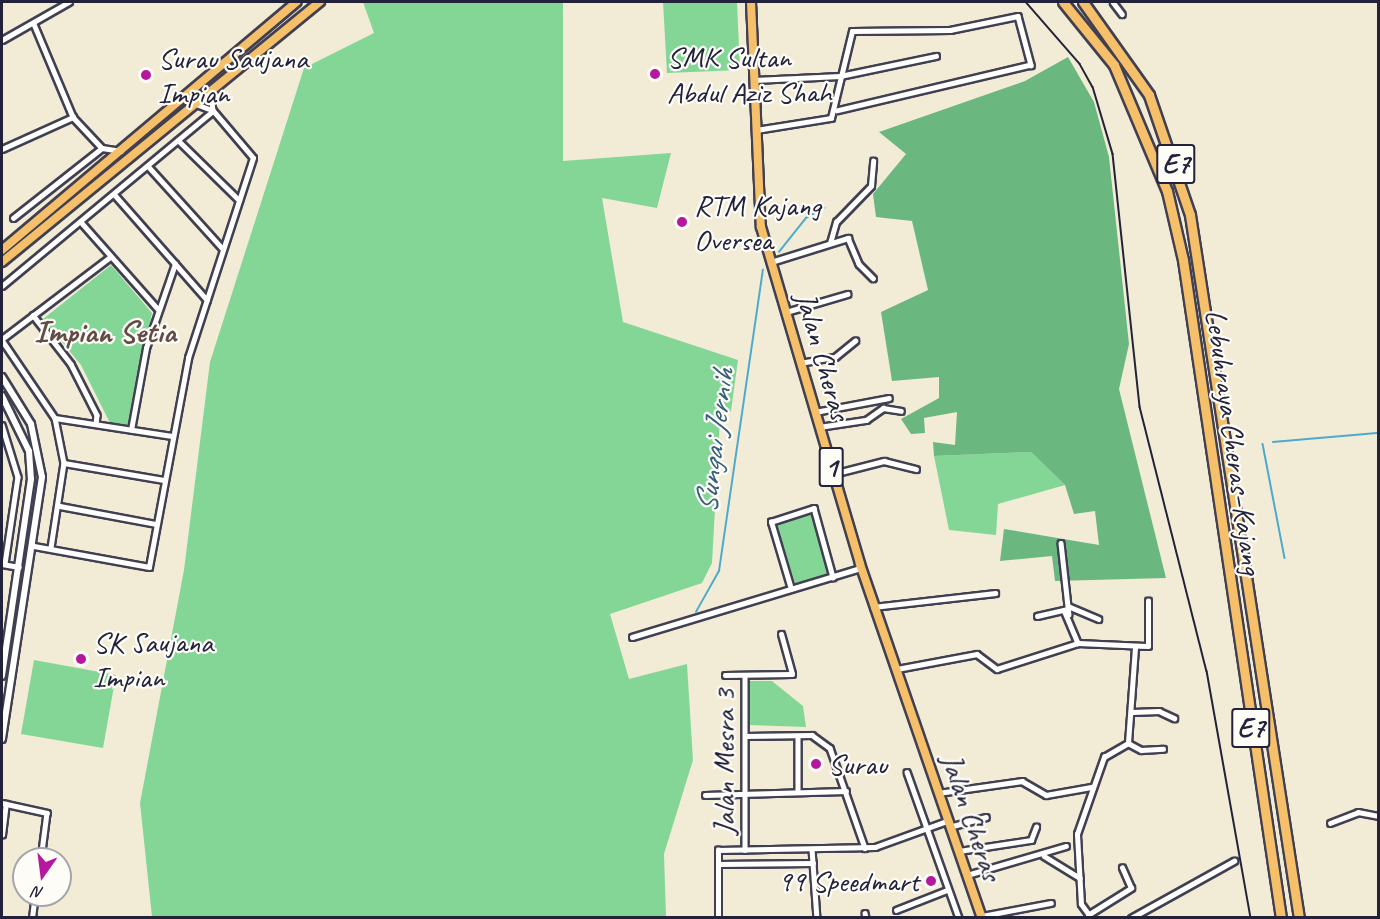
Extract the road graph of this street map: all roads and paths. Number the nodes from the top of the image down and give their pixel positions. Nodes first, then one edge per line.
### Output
1 (69, 2) edge
2 (320, 2) edge
3 (751, 2) edge
4 (1063, 2) edge
5 (1083, 2) edge
6 (1113, 2) edge
7 (293, 3) edge
8 (1122, 14) dead end
9 (34, 24) junction
10 (2, 40) edge
11 (936, 56) dead end
12 (840, 76) junction
13 (752, 80) junction
14 (212, 89) junction
15 (192, 105) junction
16 (213, 111) junction
17 (837, 111) junction
18 (74, 117) junction
19 (753, 130) junction
20 (178, 140) junction
21 (102, 148) junction
22 (2, 149) edge
23 (120, 151) junction
24 (873, 161) dead end
25 (148, 166) junction
26 (102, 167) junction
27 (114, 195) junction
28 (239, 200) junction
29 (13, 218) dead end
30 (81, 222) junction
31 (830, 243) junction
32 (222, 248) junction
33 (2, 250) edge
34 (110, 257) junction
35 (2, 262) edge
36 (771, 262) junction
37 (175, 264) junction
38 (873, 278) dead end
39 (2, 286) edge
40 (846, 294) dead end
41 (207, 300) junction
42 (158, 309) junction
43 (785, 312) junction
44 (33, 315) junction
45 (2, 340) edge
46 (855, 341) dead end
47 (800, 363) junction
48 (2, 377) edge
49 (2, 396) edge
50 (889, 398) dead end
51 (901, 411) dead end
52 (815, 412) junction
53 (55, 418) junction
54 (96, 424) junction
55 (2, 425) edge
56 (819, 426) junction
57 (131, 430) junction
58 (172, 436) junction
59 (64, 463) junction
60 (916, 469) dead end
61 (833, 474) junction
62 (164, 480) junction
63 (29, 500) junction
64 (39, 501) junction
65 (60, 506) junction
66 (156, 524) junction
67 (1061, 543) dead end
68 (34, 546) junction
69 (51, 548) junction
70 (3, 564) edge
71 (19, 567) junction
72 (861, 568) junction
73 (833, 577) junction
74 (791, 589) junction
75 (995, 593) dead end
76 (1148, 601) dead end
77 (1068, 606) junction
78 (873, 607) junction
79 (1069, 615) junction
80 (1037, 616) dead end
81 (1098, 619) dead end
82 (781, 634) dead end
83 (632, 637) dead end
84 (1078, 643) junction
85 (1136, 648) junction
86 (894, 670) junction
87 (725, 675) dead end
88 (745, 675) junction
89 (2, 676) edge
90 (1132, 712) junction
91 (1174, 718) dead end
92 (745, 736) junction
93 (798, 736) junction
94 (2, 738) edge
95 (1128, 743) junction
96 (1163, 749) dead end
97 (907, 772) dead end
98 (1092, 787) junction
99 (846, 791) junction
100 (798, 792) junction
101 (938, 793) junction
102 (745, 794) junction
103 (705, 795) dead end
104 (4, 803) edge
105 (1378, 816) edge
106 (986, 817) dead end
107 (1330, 823) dead end
108 (948, 824) junction
109 (1036, 827) dead end
110 (927, 829) junction
111 (2, 835) edge
112 (1066, 846) dead end
113 (43, 847) edge
114 (865, 848) junction
115 (812, 849) junction
116 (745, 850) junction
117 (958, 851) junction
118 (1044, 856) junction
119 (1234, 861) dead end
120 (813, 863) junction
121 (718, 864) junction
122 (1122, 868) dead end
123 (967, 875) junction
124 (1080, 879) junction
125 (947, 890) junction
126 (1051, 903) dead end
127 (896, 910) dead end
128 (1089, 916) edge
129 (982, 917) edge
130 (718, 918) edge
131 (816, 918) edge
132 (959, 918) edge
133 (1131, 918) edge
134 (1281, 918) edge
135 (1299, 918) edge

1 - 9 street
2 - 14 highway
3 - 13 main road, Jalan Cheras / 1
4 - 134 highway, Lebuhraya Cheras–Kajang / E7
5 - 135 highway, Lebuhraya Cheras–Kajang / E7
6 - 8 street
7 - 23 highway
9 - 10 street
9 - 18 street
11 - 12 street
12 - 13 street
12 - 17 street
12 - 17 street
13 - 19 main road, Jalan Cheras / 1
14 - 15 highway
14 - 16 street
15 - 16 street
15 - 35 highway
16 - 20 street
16 - 28 street
17 - 19 street
18 - 21 street
18 - 22 street
19 - 36 main road, Jalan Cheras / 1
20 - 25 street
20 - 28 street
21 - 23 street
21 - 26 street
21 - 29 street
23 - 26 highway
24 - 31 street
25 - 27 street
25 - 32 street
26 - 33 highway
27 - 30 street
27 - 37 street
28 - 32 street
30 - 34 street
30 - 39 street
31 - 36 street
31 - 38 street
32 - 41 street
34 - 42 street
34 - 44 street
36 - 43 main road, Jalan Cheras / 1
37 - 41 street
37 - 42 street
40 - 43 street
41 - 58 street
42 - 57 street
43 - 47 main road, Jalan Cheras / 1
44 - 45 street
44 - 54 street
45 - 53 street
46 - 47 street
47 - 52 main road, Jalan Cheras / 1
48 - 64 street
49 - 63 street
50 - 52 street
51 - 56 street
52 - 56 main road, Jalan Cheras / 1
53 - 54 street
53 - 59 street
54 - 57 street
55 - 70 street
56 - 61 main road, Jalan Cheras / 1
57 - 58 street
58 - 62 street
59 - 62 street
59 - 65 street
60 - 61 street
61 - 72 main road, Jalan Cheras / 1
62 - 66 street
63 - 64 street
63 - 71 street
64 - 68 street
65 - 66 street
65 - 69 street
66 - 69 street
67 - 77 street
68 - 69 street
68 - 94 street
70 - 71 street
71 - 89 street
72 - 73 street
72 - 78 main road, Jalan Cheras / 1
73 - 74 street
73 - 74 street
74 - 83 street
75 - 78 street
76 - 85 street
77 - 79 street
77 - 81 street
78 - 86 main road, Jalan Cheras / 1
79 - 80 street
79 - 84 street
82 - 88 street
84 - 85 street
84 - 86 street
85 - 90 street
86 - 101 main road, Jalan Cheras / 1
87 - 88 street
88 - 92 street, Jalan Mesra 3
90 - 91 street
90 - 95 street
92 - 93 street
92 - 102 street, Jalan Mesra 3
93 - 99 street
93 - 100 street
95 - 96 street
95 - 98 street
97 - 110 street
98 - 101 street
98 - 124 street
99 - 100 street
99 - 114 street
100 - 102 street
101 - 108 main road, Jalan Cheras / 1
102 - 103 street
102 - 116 street, Jalan Mesra 3
104 - 111 street
104 - 113 street
105 - 107 street
106 - 108 street
108 - 110 street
108 - 117 main road, Jalan Cheras / 1
109 - 117 street
110 - 114 street
110 - 125 street
112 - 118 street
114 - 115 street
115 - 116 street
115 - 120 street
116 - 121 street
117 - 123 main road, Jalan Cheras / 1
118 - 123 street
118 - 124 street
119 - 133 street
120 - 121 street
120 - 131 street
121 - 130 street
122 - 128 street
123 - 129 main road, Jalan Cheras / 1
124 - 128 street
125 - 127 street
125 - 132 street
126 - 129 street

